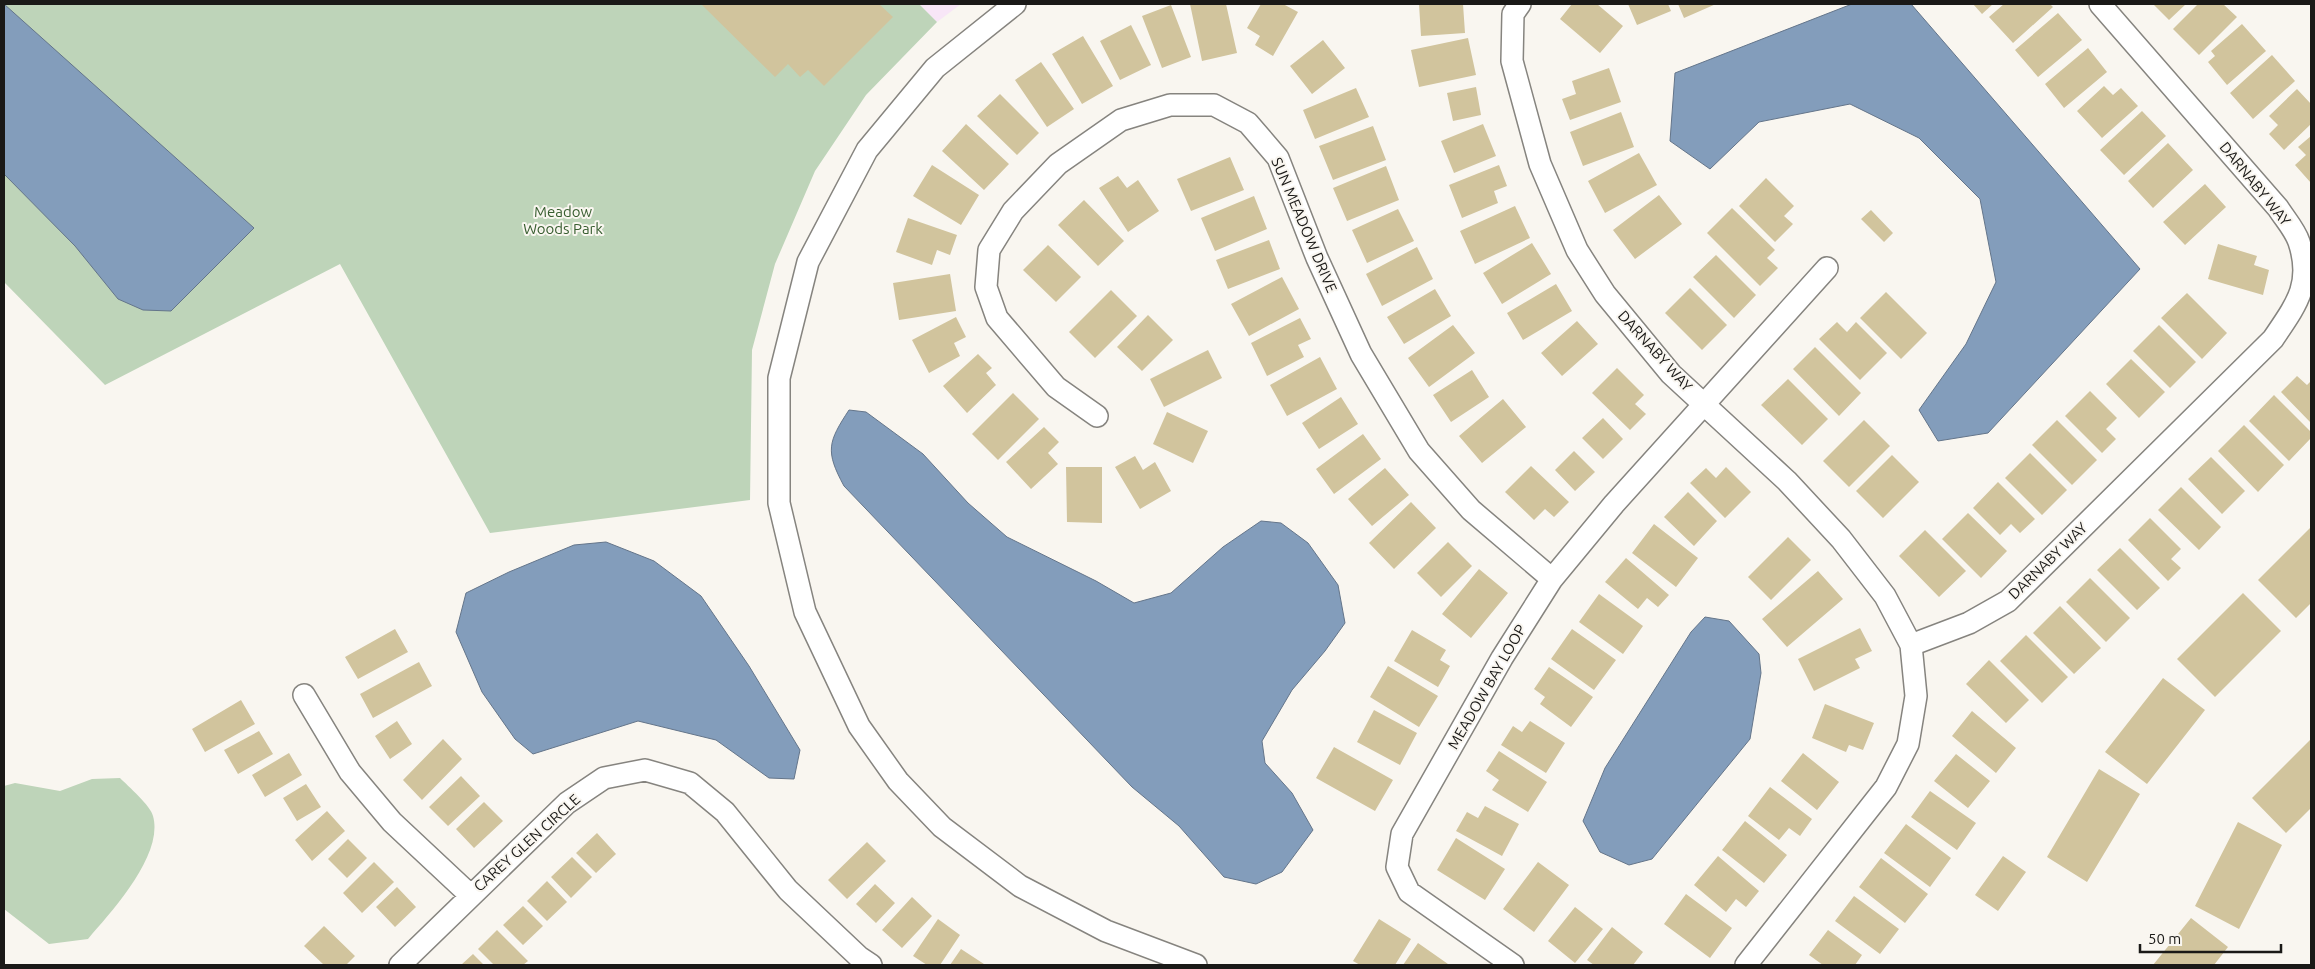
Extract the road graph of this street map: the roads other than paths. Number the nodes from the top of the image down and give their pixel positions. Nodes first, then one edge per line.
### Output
1 (1016, 4) edge
2 (1520, 4) edge
3 (2100, 4) edge
4 (1827, 268) dead end
5 (1704, 404) junction
6 (1096, 416) dead end
7 (1552, 579) junction
8 (1911, 645) junction
9 (304, 695) dead end
10 (470, 895) junction
11 (400, 965) edge
12 (871, 965) edge
13 (1196, 965) edge
14 (1513, 965) edge
15 (1746, 965) edge

1 - 13 street
2 - 5 street, DARNABY WAY
3 - 8 street, DARNABY WAY
4 - 5 street, MEADOW BAY LOOP
5 - 7 street, MEADOW BAY LOOP
5 - 8 street, DARNABY WAY
6 - 7 street, SUN MEADOW DRIVE
7 - 14 street, MEADOW BAY LOOP
8 - 15 street
9 - 10 street
10 - 11 street, CAREY GLEN CIRCLE
10 - 12 street, CAREY GLEN CIRCLE

